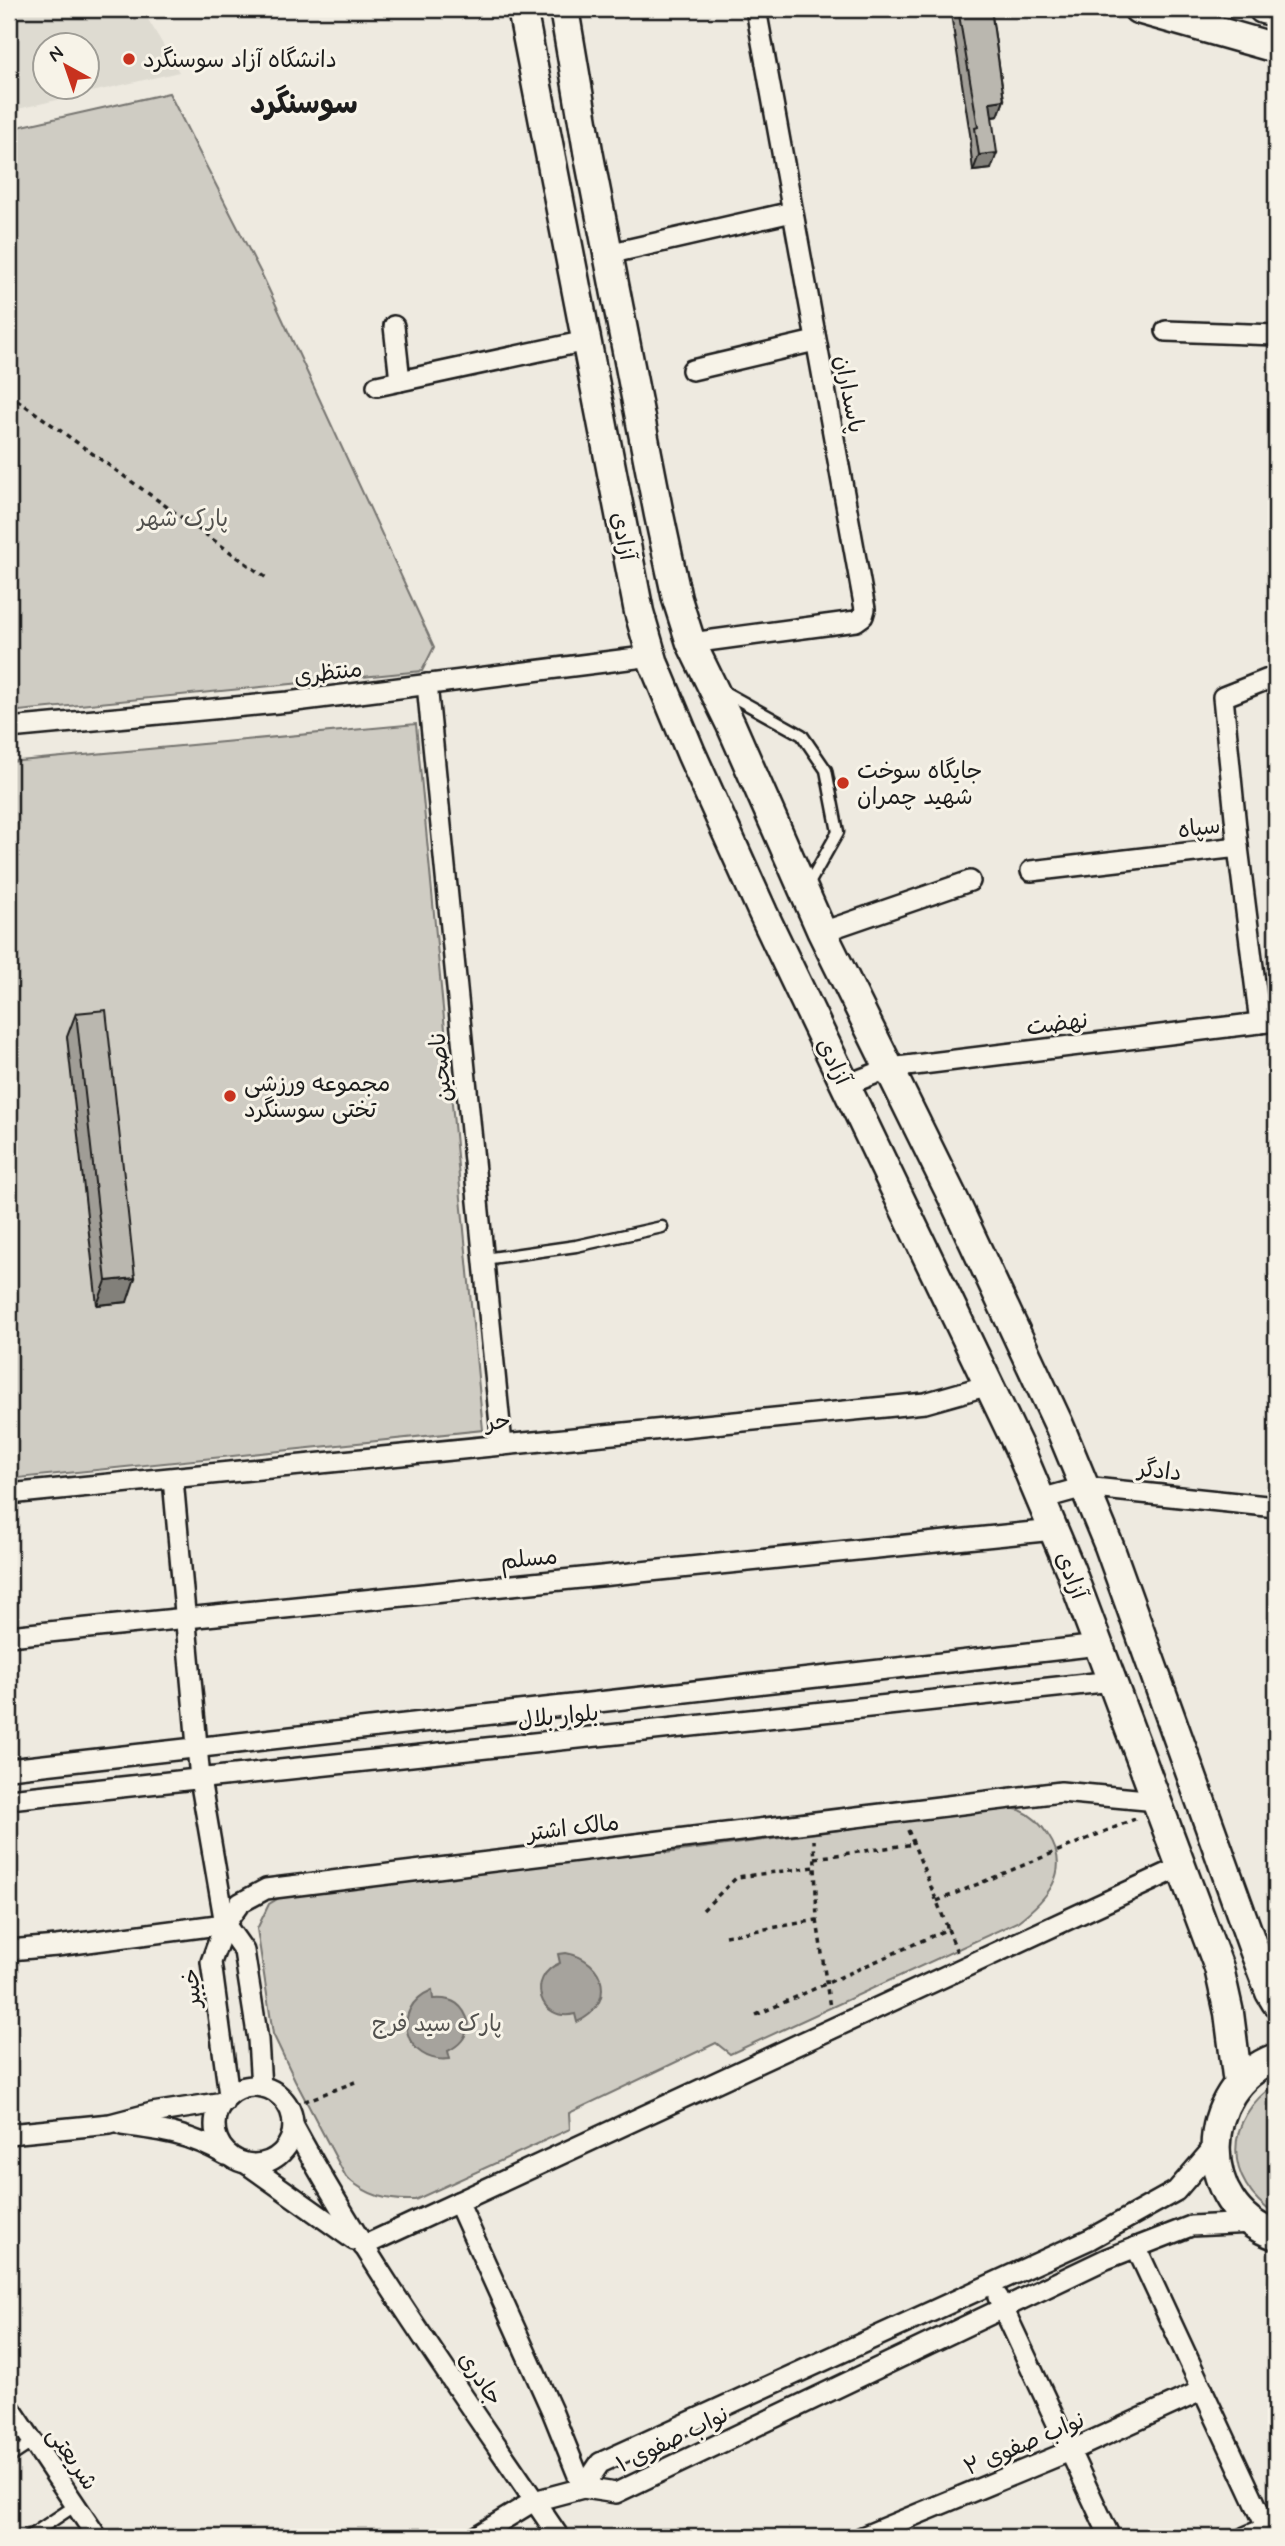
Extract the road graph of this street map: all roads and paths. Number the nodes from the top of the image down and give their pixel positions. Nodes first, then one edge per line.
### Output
1 (522, 9) edge
2 (564, 9) edge
3 (756, 9) edge
4 (1138, 9) edge
5 (1263, 9) edge
6 (1276, 12) edge
7 (1276, 48) edge
8 (793, 212) junction
9 (608, 254) junction
10 (394, 326) dead end
11 (1166, 331) dead end
12 (1276, 335) edge
13 (586, 341) junction
14 (815, 341) junction
15 (692, 370) dead end
16 (400, 381) junction
17 (377, 386) dead end
18 (9, 394) edge
19 (268, 579) dead end
20 (691, 643) junction
21 (652, 656) junction
22 (1276, 676) edge
23 (427, 684) junction
24 (711, 685) junction
25 (9, 728) edge
26 (1238, 847) junction
27 (1031, 871) dead end
28 (970, 881) dead end
29 (805, 891) junction
30 (822, 932) junction
31 (1268, 1022) edge
32 (890, 1068) junction
33 (846, 1085) junction
34 (662, 1227) dead end
35 (484, 1259) junction
36 (989, 1385) junction
37 (502, 1445) junction
38 (173, 1479) junction
39 (1084, 1486) junction
40 (9, 1494) edge
41 (1041, 1499) junction
42 (1276, 1507) edge
43 (1054, 1530) junction
44 (186, 1618) junction
45 (9, 1636) edge
46 (1098, 1645) junction
47 (1113, 1681) junction
48 (198, 1747) junction
49 (9, 1769) edge
50 (200, 1779) junction
51 (9, 1799) edge
52 (1159, 1805) junction
53 (901, 1811) junction
54 (813, 1822) junction
55 (914, 1844) junction
56 (815, 1858) junction
57 (815, 1867) junction
58 (1181, 1867) junction
59 (937, 1901) junction
60 (703, 1910) dead end
61 (817, 1920) junction
62 (225, 1924) junction
63 (948, 1929) junction
64 (725, 1936) dead end
65 (9, 1950) edge
66 (963, 1968) junction
67 (827, 1984) junction
68 (1276, 2002) edge
69 (755, 2015) dead end
70 (834, 2028) junction
71 (1276, 2058) edge
72 (355, 2082) dead end
73 (1238, 2084) junction
74 (261, 2087) junction
75 (226, 2098) junction
76 (292, 2116) junction
77 (110, 2124) junction
78 (9, 2134) edge
79 (1214, 2147) junction
80 (239, 2160) junction
81 (458, 2202) junction
82 (1265, 2229) edge
83 (363, 2246) junction
84 (1136, 2247) junction
85 (992, 2284) junction
86 (1003, 2308) junction
87 (1203, 2390) junction
88 (9, 2406) edge
89 (33, 2442) junction
90 (1070, 2451) junction
91 (9, 2458) edge
92 (583, 2488) junction
93 (534, 2501) junction
94 (76, 2505) junction
95 (1268, 2532) edge
96 (27, 2537) edge
97 (97, 2537) edge
98 (475, 2537) edge
99 (559, 2537) edge
100 (862, 2537) edge
101 (1110, 2537) edge
102 (1245, 2537) edge

1 - 13 main road, آزادی
2 - 9 main road, آزادی
3 - 8 street, پاسداران
4 - 7 main road
5 - 6 main road
8 - 9 street
8 - 14 street, پاسداران
9 - 20 main road, آزادی
10 - 16 street
11 - 12 street
13 - 16 street
13 - 21 main road, آزادی
14 - 15 street
14 - 20 street, پاسداران
16 - 17 street
18 - 19 path
20 - 24 main road, آزادی
21 - 23 street, منتظری
21 - 33 main road, آزادی
22 - 26 street
23 - 25 street, منتظری
23 - 35 street, ناصحین
24 - 29 main road, آزادی
24 - 29 lane
26 - 27 street, سپاه
26 - 31 street, سپاه
28 - 30 street
29 - 30 main road, آزادی
30 - 32 main road, آزادی
31 - 32 street, نهضت
32 - 33 street, نهضت
32 - 39 main road, آزادی
33 - 36 main road, آزادی
34 - 35 lane
35 - 37 street, ناصحین
36 - 37 street, حر
36 - 41 main road, آزادی
37 - 38 street, حر
38 - 40 street, حر
38 - 44 street
39 - 41 street, دادگر
39 - 42 street, دادگر
39 - 68 main road, آزادی
41 - 43 main road, آزادی
43 - 44 street, مسلم
43 - 46 main road, آزادی
44 - 45 street, مسلم
44 - 48 street
46 - 47 main road, آزادی
46 - 48 street, بلوار بلال
47 - 50 street, بلوار بلال
47 - 52 main road, آزادی
48 - 49 street, بلوار بلال
48 - 50 street
50 - 51 street, بلوار بلال
50 - 62 street
52 - 53 street, مالک اشتر
52 - 58 main road, آزادی
52 - 59 path
53 - 54 street, مالک اشتر
53 - 55 path
54 - 56 path
54 - 62 street, مالک اشتر
55 - 56 path
55 - 59 path
56 - 57 path
57 - 60 path
57 - 61 path
58 - 66 street
58 - 73 main road, آزادی
59 - 63 path
61 - 64 path
61 - 67 path
62 - 65 street
62 - 74 street
62 - 75 street, خیبر
63 - 66 path
63 - 67 path
66 - 70 street
67 - 69 path
67 - 70 path
70 - 81 street
71 - 73 main road
72 - 76 path
73 - 79 main road
74 - 75 street
74 - 76 street
75 - 77 street
75 - 80 street
76 - 80 street
76 - 83 street, جادری
77 - 78 street
77 - 80 street
79 - 82 main road
79 - 85 street, نواب صفوی ۱
80 - 83 street
81 - 83 street
81 - 92 street
82 - 84 street, نواب صفوی ۱
83 - 93 street, جادری
84 - 86 street, نواب صفوی ۱
84 - 87 street
85 - 86 street
85 - 92 street, نواب صفوی ۱
86 - 90 street
86 - 92 street, نواب صفوی ۱
87 - 90 street, نواب صفوی ۲
87 - 95 street
88 - 89 street, شریعتی
89 - 91 lane
89 - 94 street, شریعتی
90 - 100 street, نواب صفوی ۲
90 - 101 street
92 - 93 street
93 - 98 street
93 - 99 street, جادری
94 - 96 lane
94 - 97 street, شریعتی
95 - 102 street

